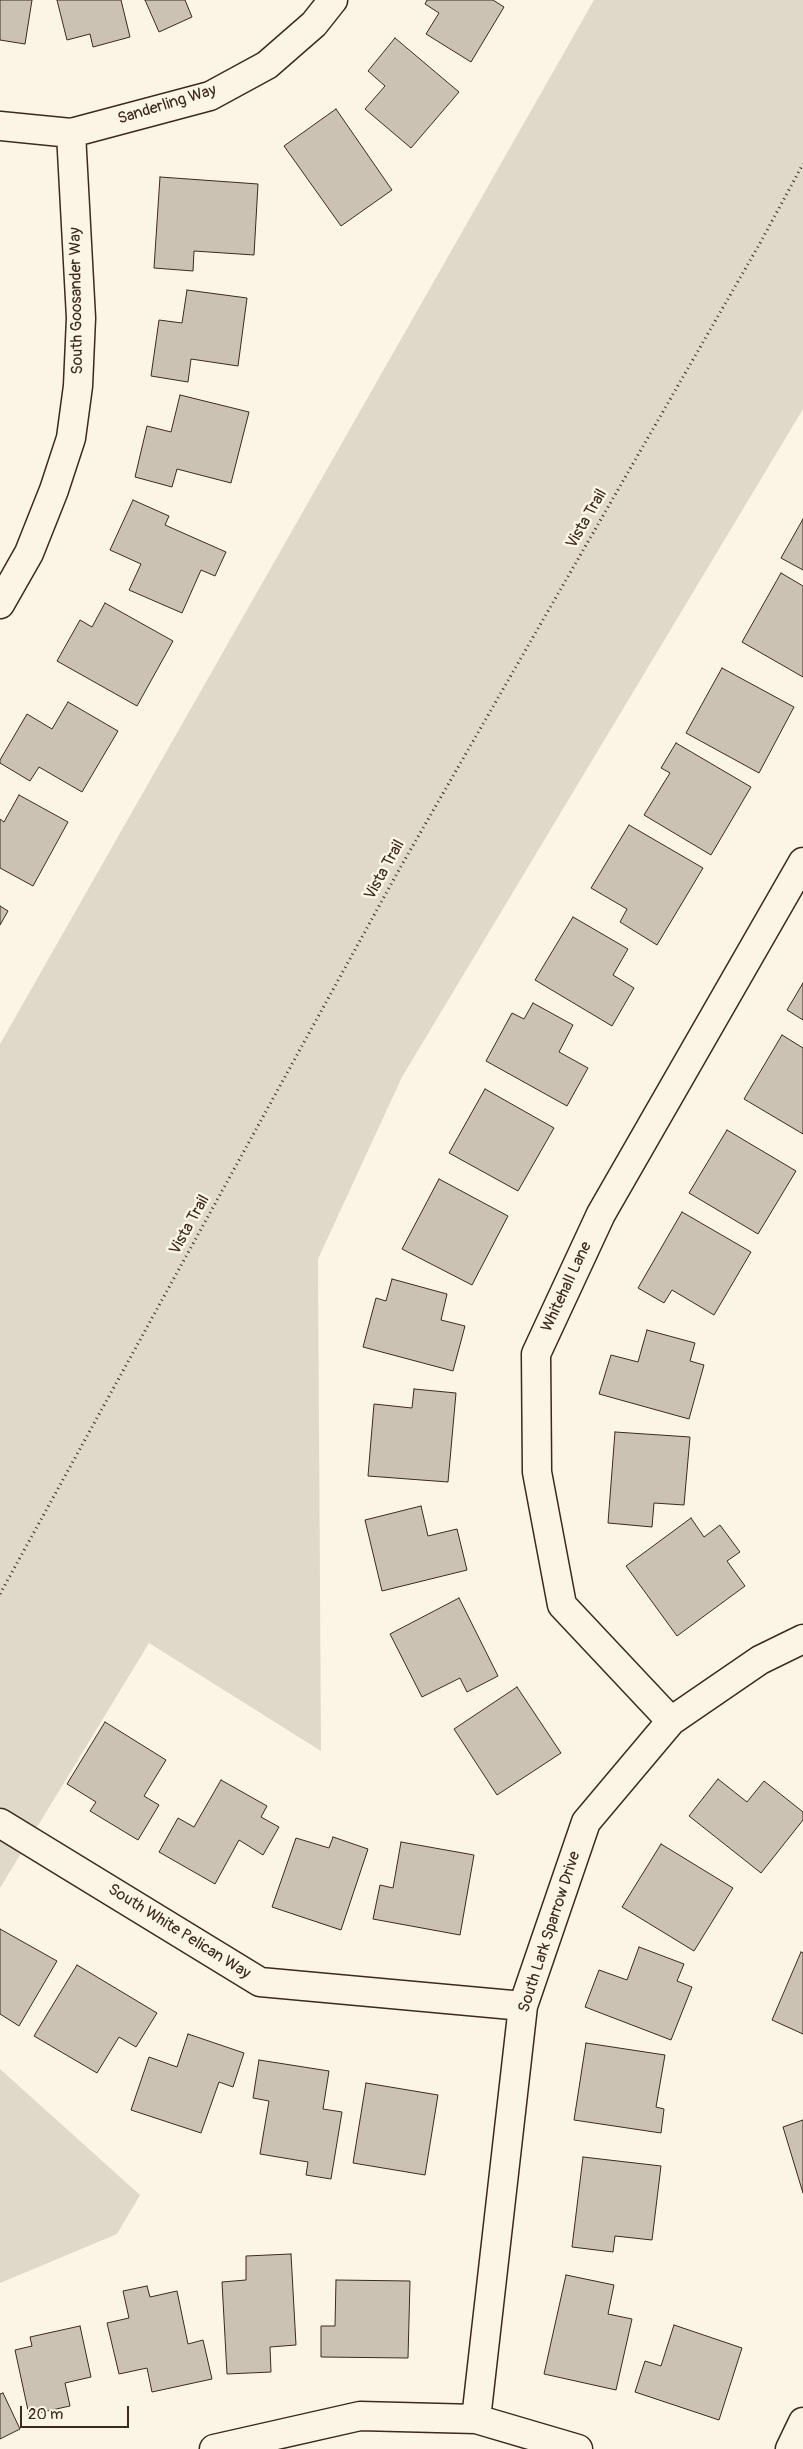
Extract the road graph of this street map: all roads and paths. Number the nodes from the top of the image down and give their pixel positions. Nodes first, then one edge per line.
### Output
1 (333, 0) edge
2 (0, 126) edge
3 (71, 133) junction
4 (803, 164) edge
5 (0, 604) edge
6 (803, 862) edge
7 (0, 1594) edge
8 (803, 1640) edge
9 (671, 1721) junction
10 (0, 1822) edge
11 (523, 2006) junction
12 (476, 2419) junction
13 (803, 2422) edge
14 (214, 2449) edge
15 (578, 2449) edge
16 (790, 2449) edge

1 - 3 street, Sanderling Way
2 - 3 street, Sanderling Way
3 - 5 street, South Goosander Way
4 - 7 path, Vista Trail
6 - 9 street, Whitehall Lane
8 - 9 street, South Lark Sparrow Drive
9 - 11 street, South Lark Sparrow Drive
10 - 11 street, South White Pelican Way
11 - 12 street, South Lark Sparrow Drive
12 - 14 street
12 - 15 street
13 - 16 street

